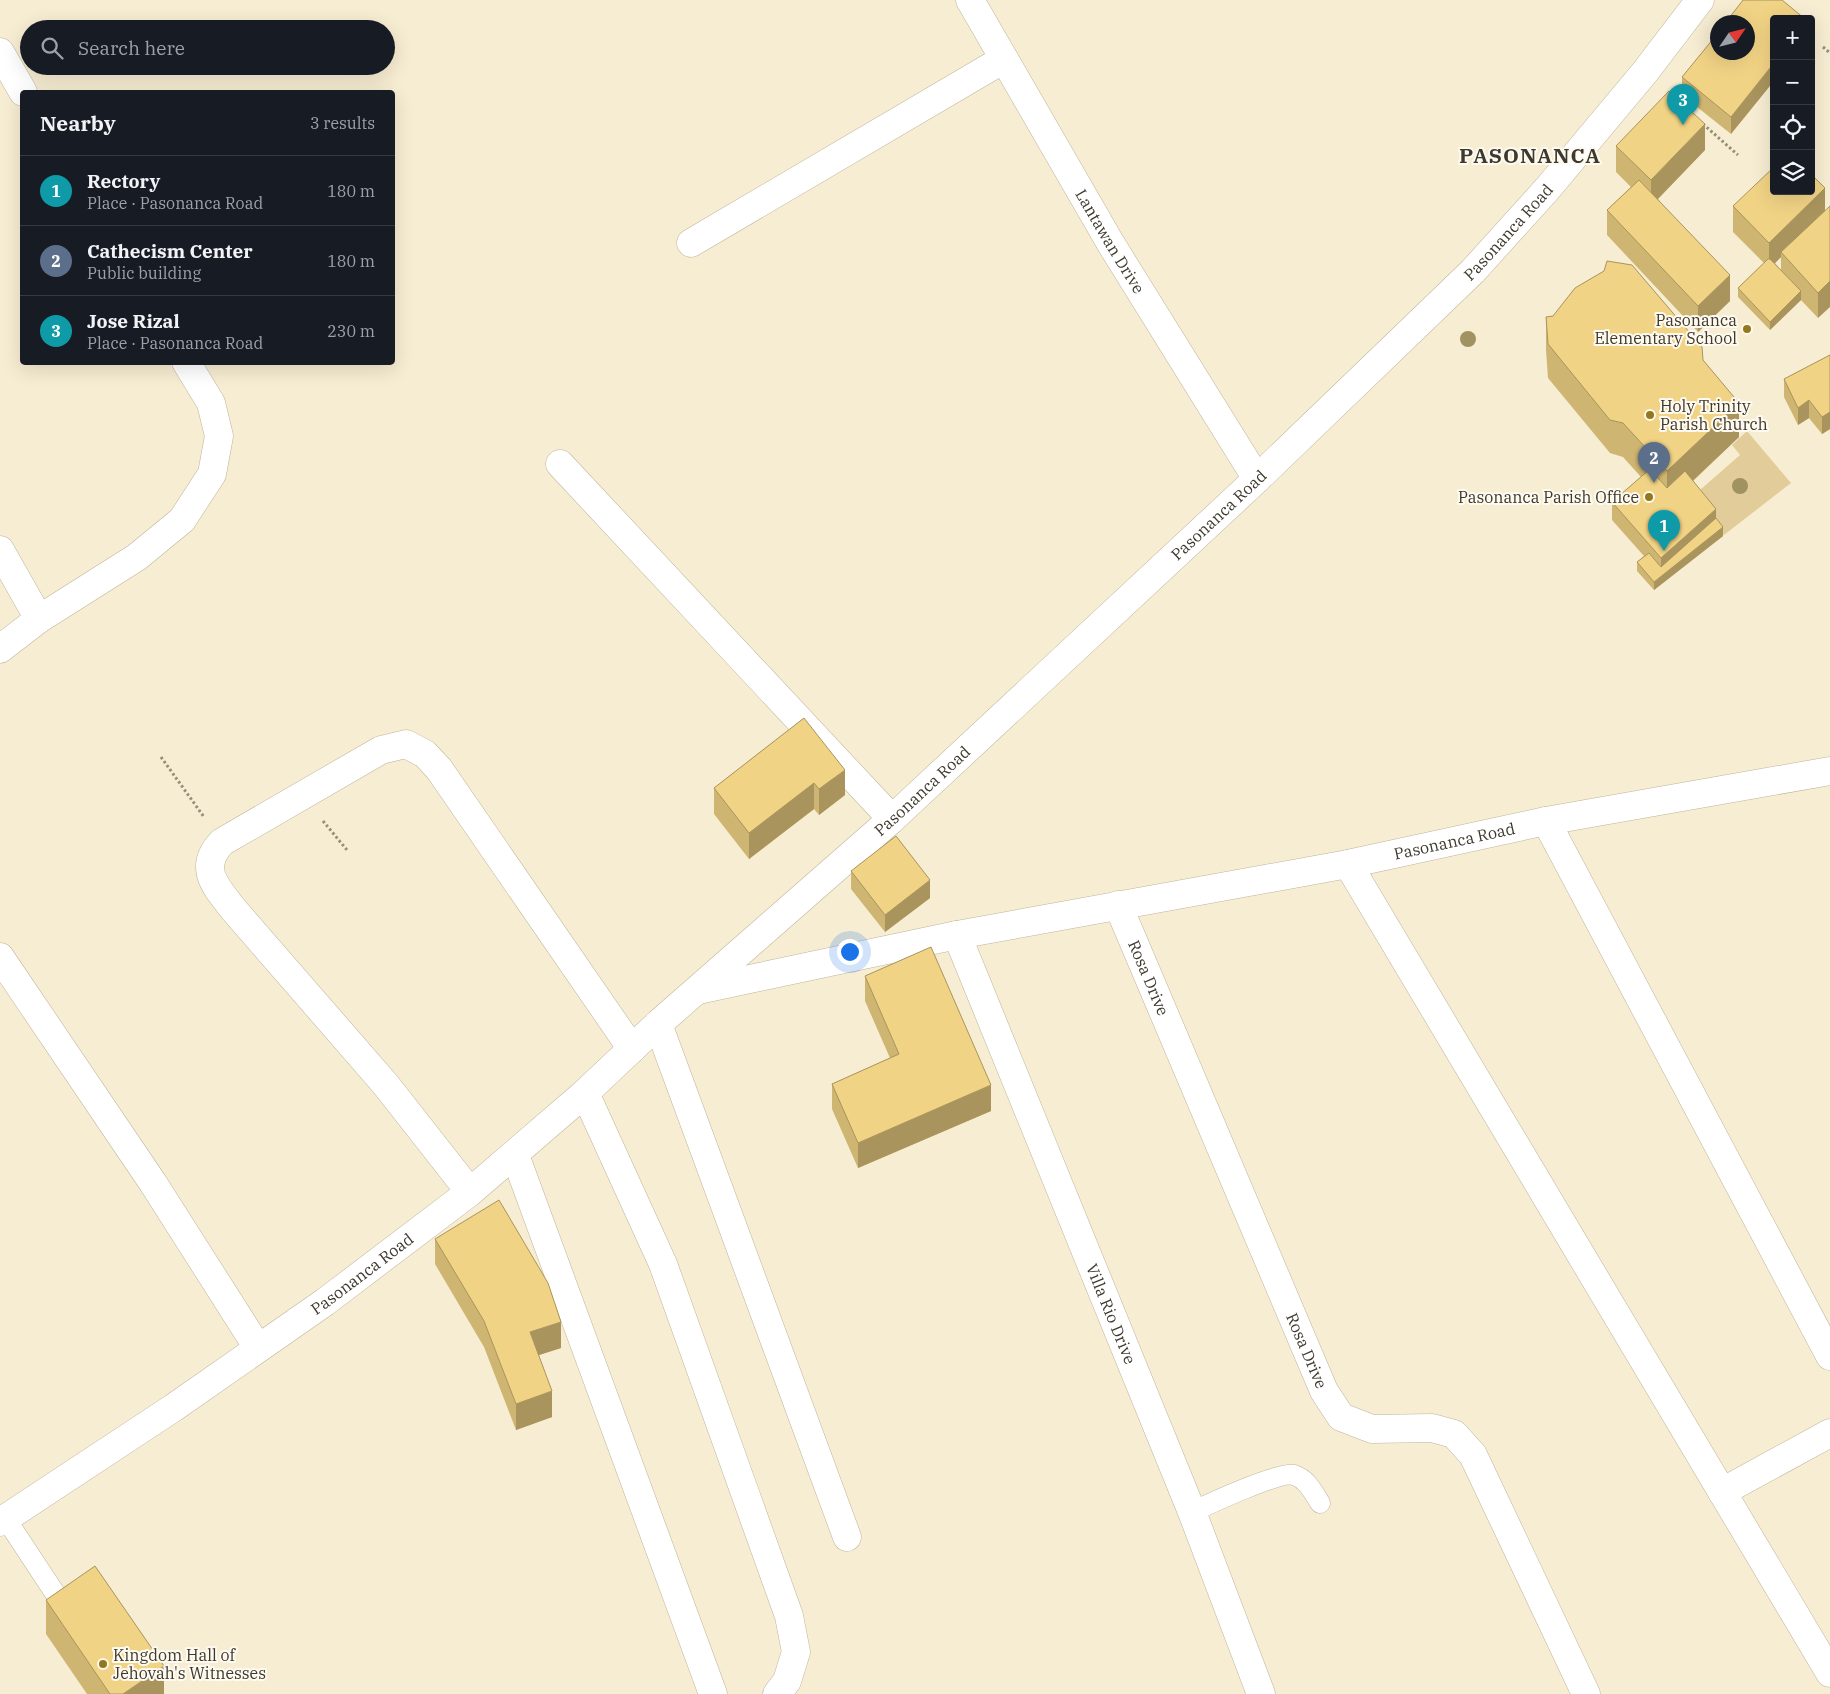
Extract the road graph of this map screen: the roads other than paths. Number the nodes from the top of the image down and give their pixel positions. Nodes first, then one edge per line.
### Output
1 (970, 0) edge
2 (1700, 0) edge
3 (0, 52) edge
4 (1004, 59) junction
5 (22, 90) edge
6 (691, 243) dead end
7 (188, 365) edge
8 (560, 464) dead end
9 (1257, 479) junction
10 (0, 550) edge
11 (39, 619) junction
12 (0, 649) edge
13 (1830, 771) edge
14 (892, 819) junction
15 (1546, 821) junction
16 (1348, 864) junction
17 (1118, 905) junction
18 (957, 935) junction
19 (0, 957) edge
20 (697, 991) junction
21 (658, 1024) junction
22 (632, 1049) junction
23 (585, 1093) junction
24 (515, 1155) junction
25 (470, 1192) junction
26 (258, 1348) junction
27 (1830, 1356) edge
28 (1830, 1433) edge
29 (1722, 1492) junction
30 (1320, 1503) dead end
31 (1192, 1512) junction
32 (3, 1520) edge
33 (847, 1538) dead end
34 (68, 1614) edge
35 (1830, 1673) edge
36 (713, 1694) edge
37 (777, 1694) edge
38 (1261, 1694) edge
39 (1586, 1694) edge

1 - 4 street, Lantawan Drive
2 - 9 street, Pasonanca Road
3 - 5 street
4 - 6 street
4 - 9 street, Lantawan Drive
7 - 11 street
8 - 14 street
9 - 14 street, Pasonanca Road
10 - 11 street
11 - 12 street
13 - 15 street, Pasonanca Road
14 - 20 street, Pasonanca Road
15 - 16 street, Pasonanca Road
15 - 27 street
16 - 17 street, Pasonanca Road
16 - 29 street
17 - 18 street, Pasonanca Road
17 - 39 street, Rosa Drive
18 - 20 street, Pasonanca Road
18 - 31 street, Villa Rio Drive
19 - 26 street
20 - 21 street, Pasonanca Road
21 - 22 street, Pasonanca Road
21 - 33 street
22 - 23 street, Pasonanca Road
22 - 25 street
23 - 24 street, Pasonanca Road
23 - 37 street
24 - 25 street, Pasonanca Road
24 - 36 street
25 - 26 street, Pasonanca Road
26 - 32 street, Pasonanca Road
28 - 29 street
29 - 35 street
30 - 31 lane
31 - 38 street, Villa Rio Drive
32 - 34 lane

